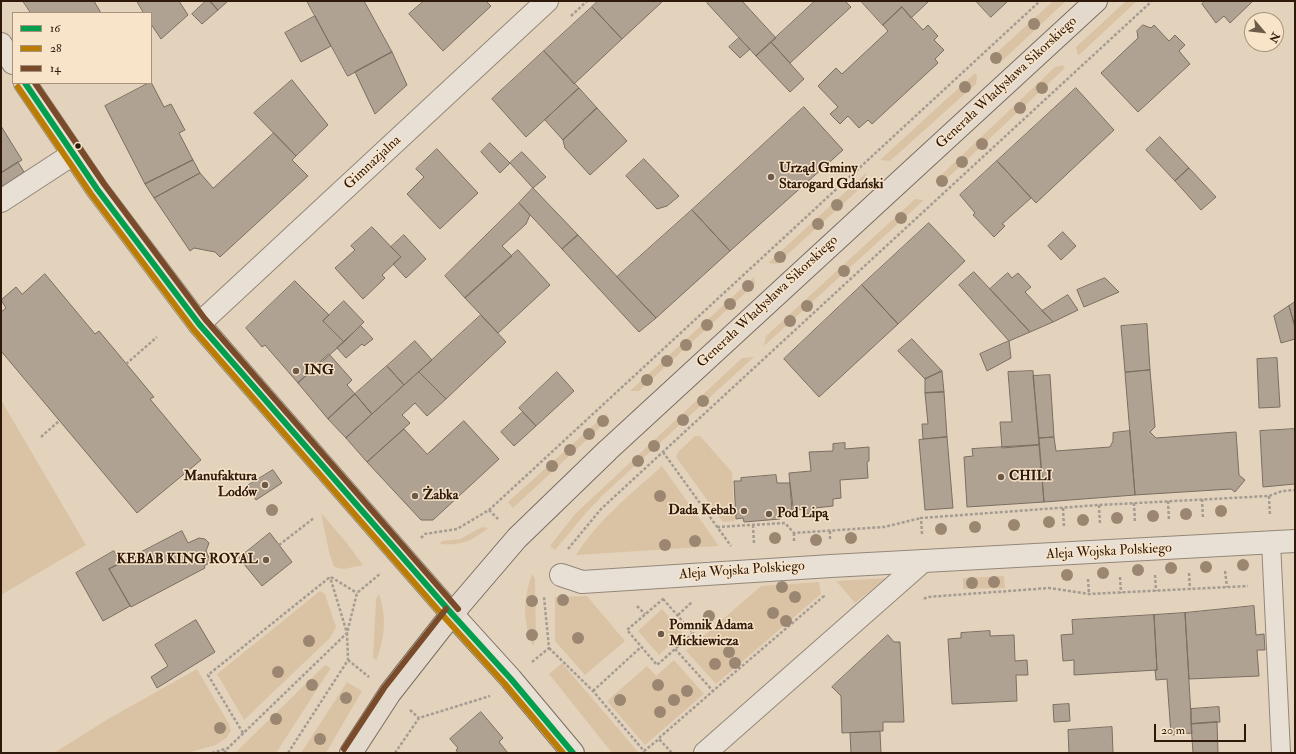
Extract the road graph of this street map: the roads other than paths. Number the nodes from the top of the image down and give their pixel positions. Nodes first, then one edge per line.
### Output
1 (547, 1) edge
2 (1096, 1) edge
3 (27, 84) edge
4 (73, 154) junction
5 (1, 202) edge
6 (199, 324) junction
7 (1295, 541) edge
8 (1271, 542) junction
9 (923, 561) junction
10 (561, 575) dead end
11 (452, 614) junction
12 (351, 753) edge
13 (573, 753) edge
14 (705, 753) edge
15 (1281, 753) edge

1 - 6 street, Gimnazjalna
2 - 11 main road, Generała Władysława Sikorskiego
3 - 4 street
4 - 5 street
4 - 6 street
6 - 11 street
7 - 8 street, Aleja Wojska Polskiego
8 - 9 street, Aleja Wojska Polskiego
8 - 15 lane
9 - 10 street, Aleja Wojska Polskiego
9 - 14 street
11 - 12 main road, Generała Władysława Sikorskiego
11 - 13 street

